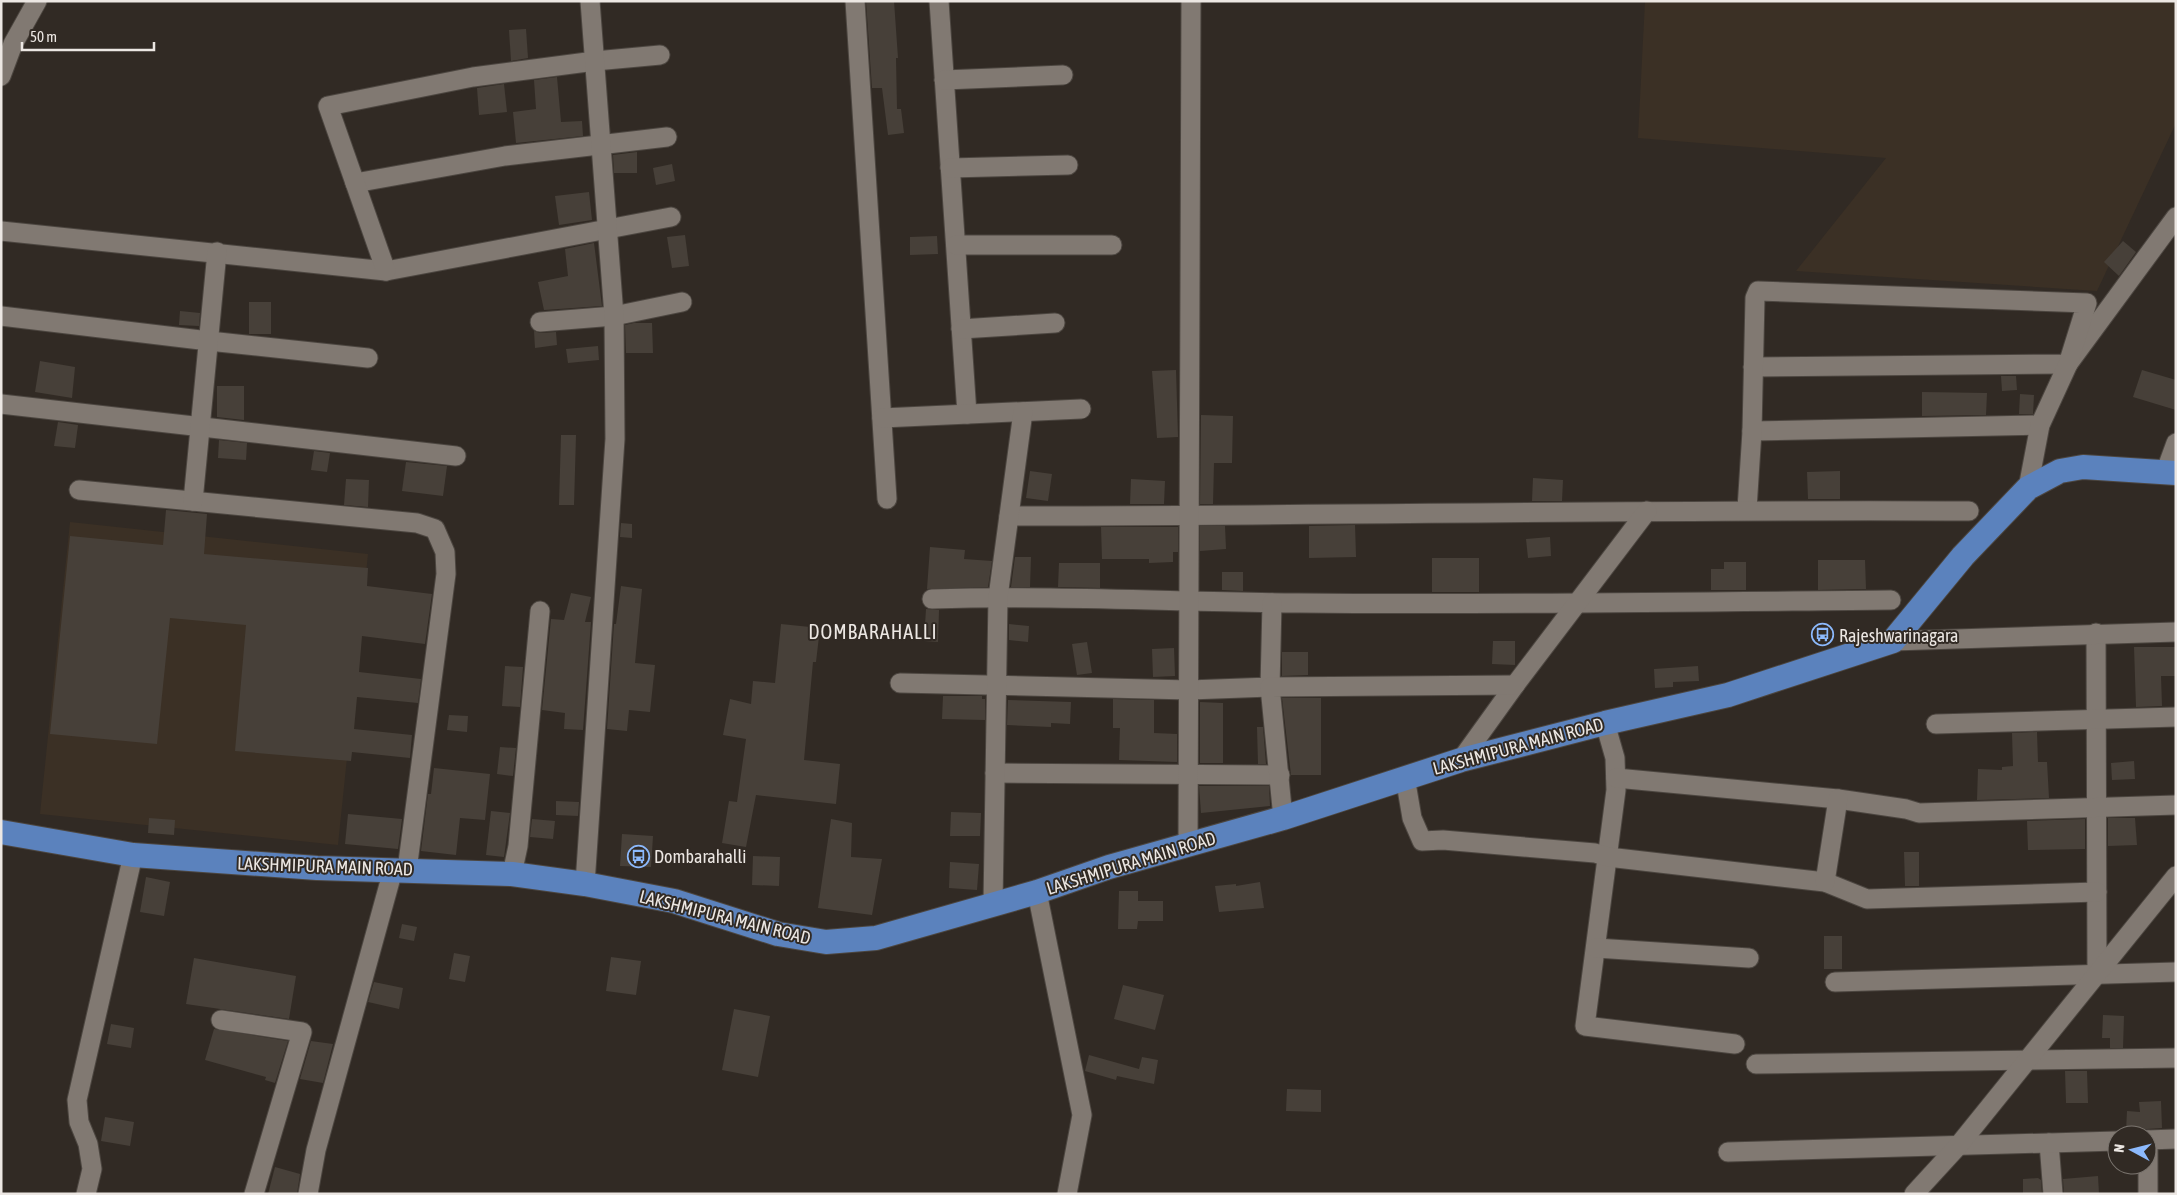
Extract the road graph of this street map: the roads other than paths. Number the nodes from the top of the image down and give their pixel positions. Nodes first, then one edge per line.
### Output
1 (36, 1) edge
2 (590, 1) edge
3 (855, 1) edge
4 (939, 1) edge
5 (1190, 1) edge
6 (660, 56) dead end
7 (595, 60) junction
8 (1063, 75) dead end
9 (1, 76) edge
10 (944, 80) junction
11 (667, 137) dead end
12 (601, 144) junction
13 (1068, 165) dead end
14 (950, 168) junction
15 (355, 183) junction
16 (671, 216) dead end
17 (2176, 217) edge
18 (608, 229) junction
19 (1, 231) edge
20 (956, 245) junction
21 (1112, 245) dead end
22 (218, 252) junction
23 (386, 271) junction
24 (682, 302) dead end
25 (1, 316) edge
26 (614, 316) junction
27 (540, 322) dead end
28 (1055, 323) dead end
29 (961, 329) junction
30 (209, 341) junction
31 (368, 358) dead end
32 (2068, 364) junction
33 (1753, 367) junction
34 (1, 404) edge
35 (1081, 409) dead end
36 (1023, 412) junction
37 (967, 414) junction
38 (882, 418) junction
39 (2040, 424) junction
40 (200, 425) junction
41 (1752, 431) junction
42 (2176, 443) edge
43 (456, 456) dead end
44 (2170, 473) edge
45 (2028, 488) junction
46 (79, 490) dead end
47 (888, 499) dead end
48 (193, 501) junction
49 (1747, 510) junction
50 (1647, 511) junction
51 (1969, 512) dead end
52 (1009, 516) junction
53 (1188, 516) junction
54 (998, 597) junction
55 (932, 599) dead end
56 (1891, 600) dead end
57 (1188, 601) junction
58 (1272, 603) junction
59 (1576, 604) junction
60 (540, 611) dead end
61 (2176, 632) edge
62 (2096, 633) junction
63 (1894, 641) junction
64 (900, 683) dead end
65 (996, 684) junction
66 (1515, 685) junction
67 (1270, 687) junction
68 (1189, 690) junction
69 (2176, 717) edge
70 (2096, 719) junction
71 (1604, 723) junction
72 (1936, 724) dead end
73 (1461, 760) junction
74 (995, 772) junction
75 (1189, 774) junction
76 (1280, 774) junction
77 (1405, 778) junction
78 (1616, 778) junction
79 (1838, 799) junction
80 (2176, 805) edge
81 (2097, 808) junction
82 (1283, 818) junction
83 (1, 832) edge
84 (1188, 844) junction
85 (133, 855) junction
86 (1608, 857) junction
87 (400, 870) junction
88 (512, 874) junction
89 (1825, 882) junction
90 (585, 884) junction
91 (2172, 886) edge
92 (1037, 892) junction
93 (2097, 892) junction
94 (993, 904) junction
95 (1596, 948) junction
96 (1749, 958) dead end
97 (2176, 972) edge
98 (2097, 973) junction
99 (1835, 982) dead end
100 (222, 1020) dead end
101 (1735, 1044) dead end
102 (2176, 1058) edge
103 (2027, 1060) junction
104 (1756, 1064) dead end
105 (2176, 1139) edge
106 (2157, 1140) edge
107 (2107, 1141) edge
108 (2049, 1143) junction
109 (1958, 1146) junction
110 (1728, 1152) dead end
111 (2148, 1175) edge
112 (86, 1194) edge
113 (254, 1194) edge
114 (308, 1194) edge
115 (1067, 1194) edge
116 (1914, 1194) edge
117 (2053, 1194) edge
118 (2148, 1194) edge

1 - 9 street
2 - 7 street
3 - 38 street
4 - 10 street
5 - 53 street
6 - 7 street
7 - 12 street
7 - 15 street
8 - 10 street
10 - 14 street
11 - 12 street
12 - 15 street
12 - 18 street
13 - 14 street
14 - 20 street
15 - 23 street
16 - 18 street
17 - 32 street
18 - 23 street
18 - 26 street
19 - 22 street
20 - 21 street
20 - 29 street
22 - 23 street
22 - 30 street
24 - 26 street
25 - 30 street
26 - 27 street
26 - 90 street
28 - 29 street
29 - 37 street
30 - 31 street
30 - 40 street
32 - 33 street
32 - 33 street
32 - 39 street
33 - 41 street
34 - 40 street
35 - 36 street
36 - 37 street
36 - 52 street
37 - 38 street
38 - 47 street
39 - 41 street
39 - 45 street
40 - 43 street
40 - 48 street
41 - 49 street
42 - 44 street
44 - 45 main road
45 - 63 main road
46 - 48 street
48 - 87 street
49 - 50 street
49 - 51 street
50 - 53 street
50 - 59 street
52 - 53 street
52 - 54 street
53 - 57 street
54 - 55 street
54 - 57 street
54 - 65 street
56 - 59 street
57 - 58 street
57 - 68 street
58 - 59 street
58 - 67 street
59 - 66 street
60 - 88 street
61 - 62 street
62 - 63 street
62 - 70 street
63 - 71 main road, LAKSHMIPURA MAIN ROAD
64 - 65 street
65 - 68 street
65 - 74 street
66 - 67 street
66 - 73 street
67 - 68 street
67 - 76 street
68 - 75 street
69 - 70 street
70 - 72 street
70 - 81 street
71 - 73 main road, LAKSHMIPURA MAIN ROAD
71 - 78 street
73 - 77 main road, LAKSHMIPURA MAIN ROAD
74 - 75 street
74 - 94 street
75 - 76 street
75 - 84 street
76 - 82 street
77 - 82 main road, LAKSHMIPURA MAIN ROAD
77 - 86 street
78 - 79 street
78 - 86 street
79 - 81 street
79 - 89 street
80 - 81 street
81 - 93 street
82 - 84 main road, LAKSHMIPURA MAIN ROAD
83 - 85 main road, LAKSHMIPURA MAIN ROAD
84 - 92 main road, LAKSHMIPURA MAIN ROAD
85 - 87 main road, LAKSHMIPURA MAIN ROAD
85 - 112 street
86 - 89 street
86 - 95 street
87 - 88 main road, LAKSHMIPURA MAIN ROAD
87 - 114 street
88 - 90 main road, LAKSHMIPURA MAIN ROAD
89 - 93 street
90 - 94 main road, LAKSHMIPURA MAIN ROAD
91 - 98 street
92 - 94 main road, LAKSHMIPURA MAIN ROAD
92 - 115 street
93 - 98 street
95 - 96 street
95 - 101 street
97 - 98 street
98 - 99 street
98 - 103 street
100 - 113 street
102 - 103 street
103 - 104 street
103 - 109 street
105 - 106 street
107 - 108 street
108 - 109 street
108 - 117 street
109 - 110 street
109 - 116 street
111 - 118 street

